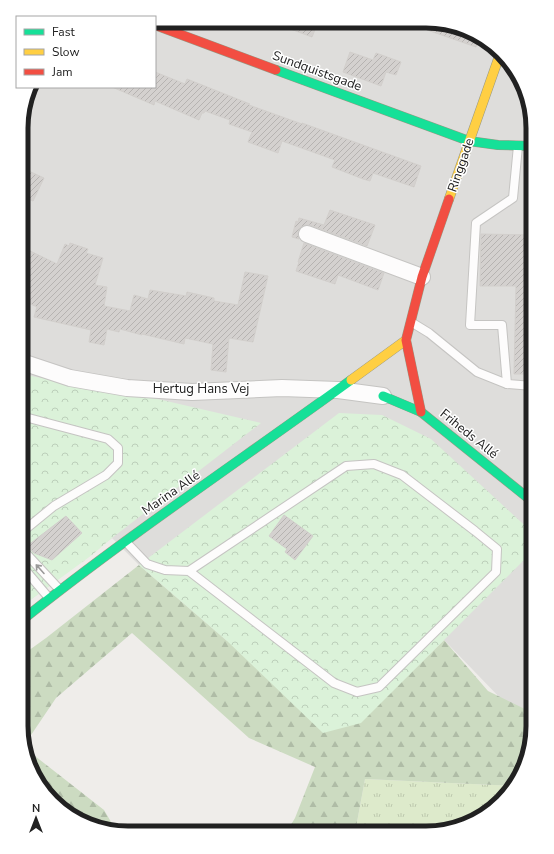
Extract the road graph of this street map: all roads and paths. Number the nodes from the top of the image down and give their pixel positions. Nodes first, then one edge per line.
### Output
1 (168, 28) edge
2 (498, 59) edge
3 (469, 141) junction
4 (518, 146) junction
5 (526, 146) edge
6 (307, 234) dead end
7 (422, 277) junction
8 (410, 322) junction
9 (406, 340) junction
10 (28, 364) edge
11 (507, 384) junction
12 (526, 385) edge
13 (338, 390) junction
14 (383, 396) joint
15 (421, 412) junction
16 (28, 418) edge
17 (526, 496) edge
18 (28, 527) edge
19 (125, 541) junction
20 (28, 556) edge
21 (189, 571) junction
22 (28, 574) edge
23 (59, 590) junction
24 (49, 598) junction
25 (28, 615) edge

1 - 3 street, Sundquistsgade
2 - 3 street, Ringgade
3 - 4 street, Sundquistsgade
3 - 7 street, Ringgade
4 - 5 street, Sundquistsgade
4 - 11 lane
6 - 7 street
7 - 8 street, Ringgade
8 - 9 street, Ringgade
8 - 11 lane
9 - 13 street
9 - 15 street, Ringgade
10 - 13 street, Hertug Hans Vej
11 - 12 lane
13 - 14 street, Hertug Hans Vej
13 - 19 street, Marina Allé
14 - 15 street, Friheds Allé
15 - 17 street, Friheds Allé
16 - 18 lane
19 - 21 lane
19 - 23 street, Marina Allé
23 -> 20 lane
21 - 21 lane
22 - 24 lane
23 - 24 street, Marina Allé
24 - 25 street, Marina Allé

